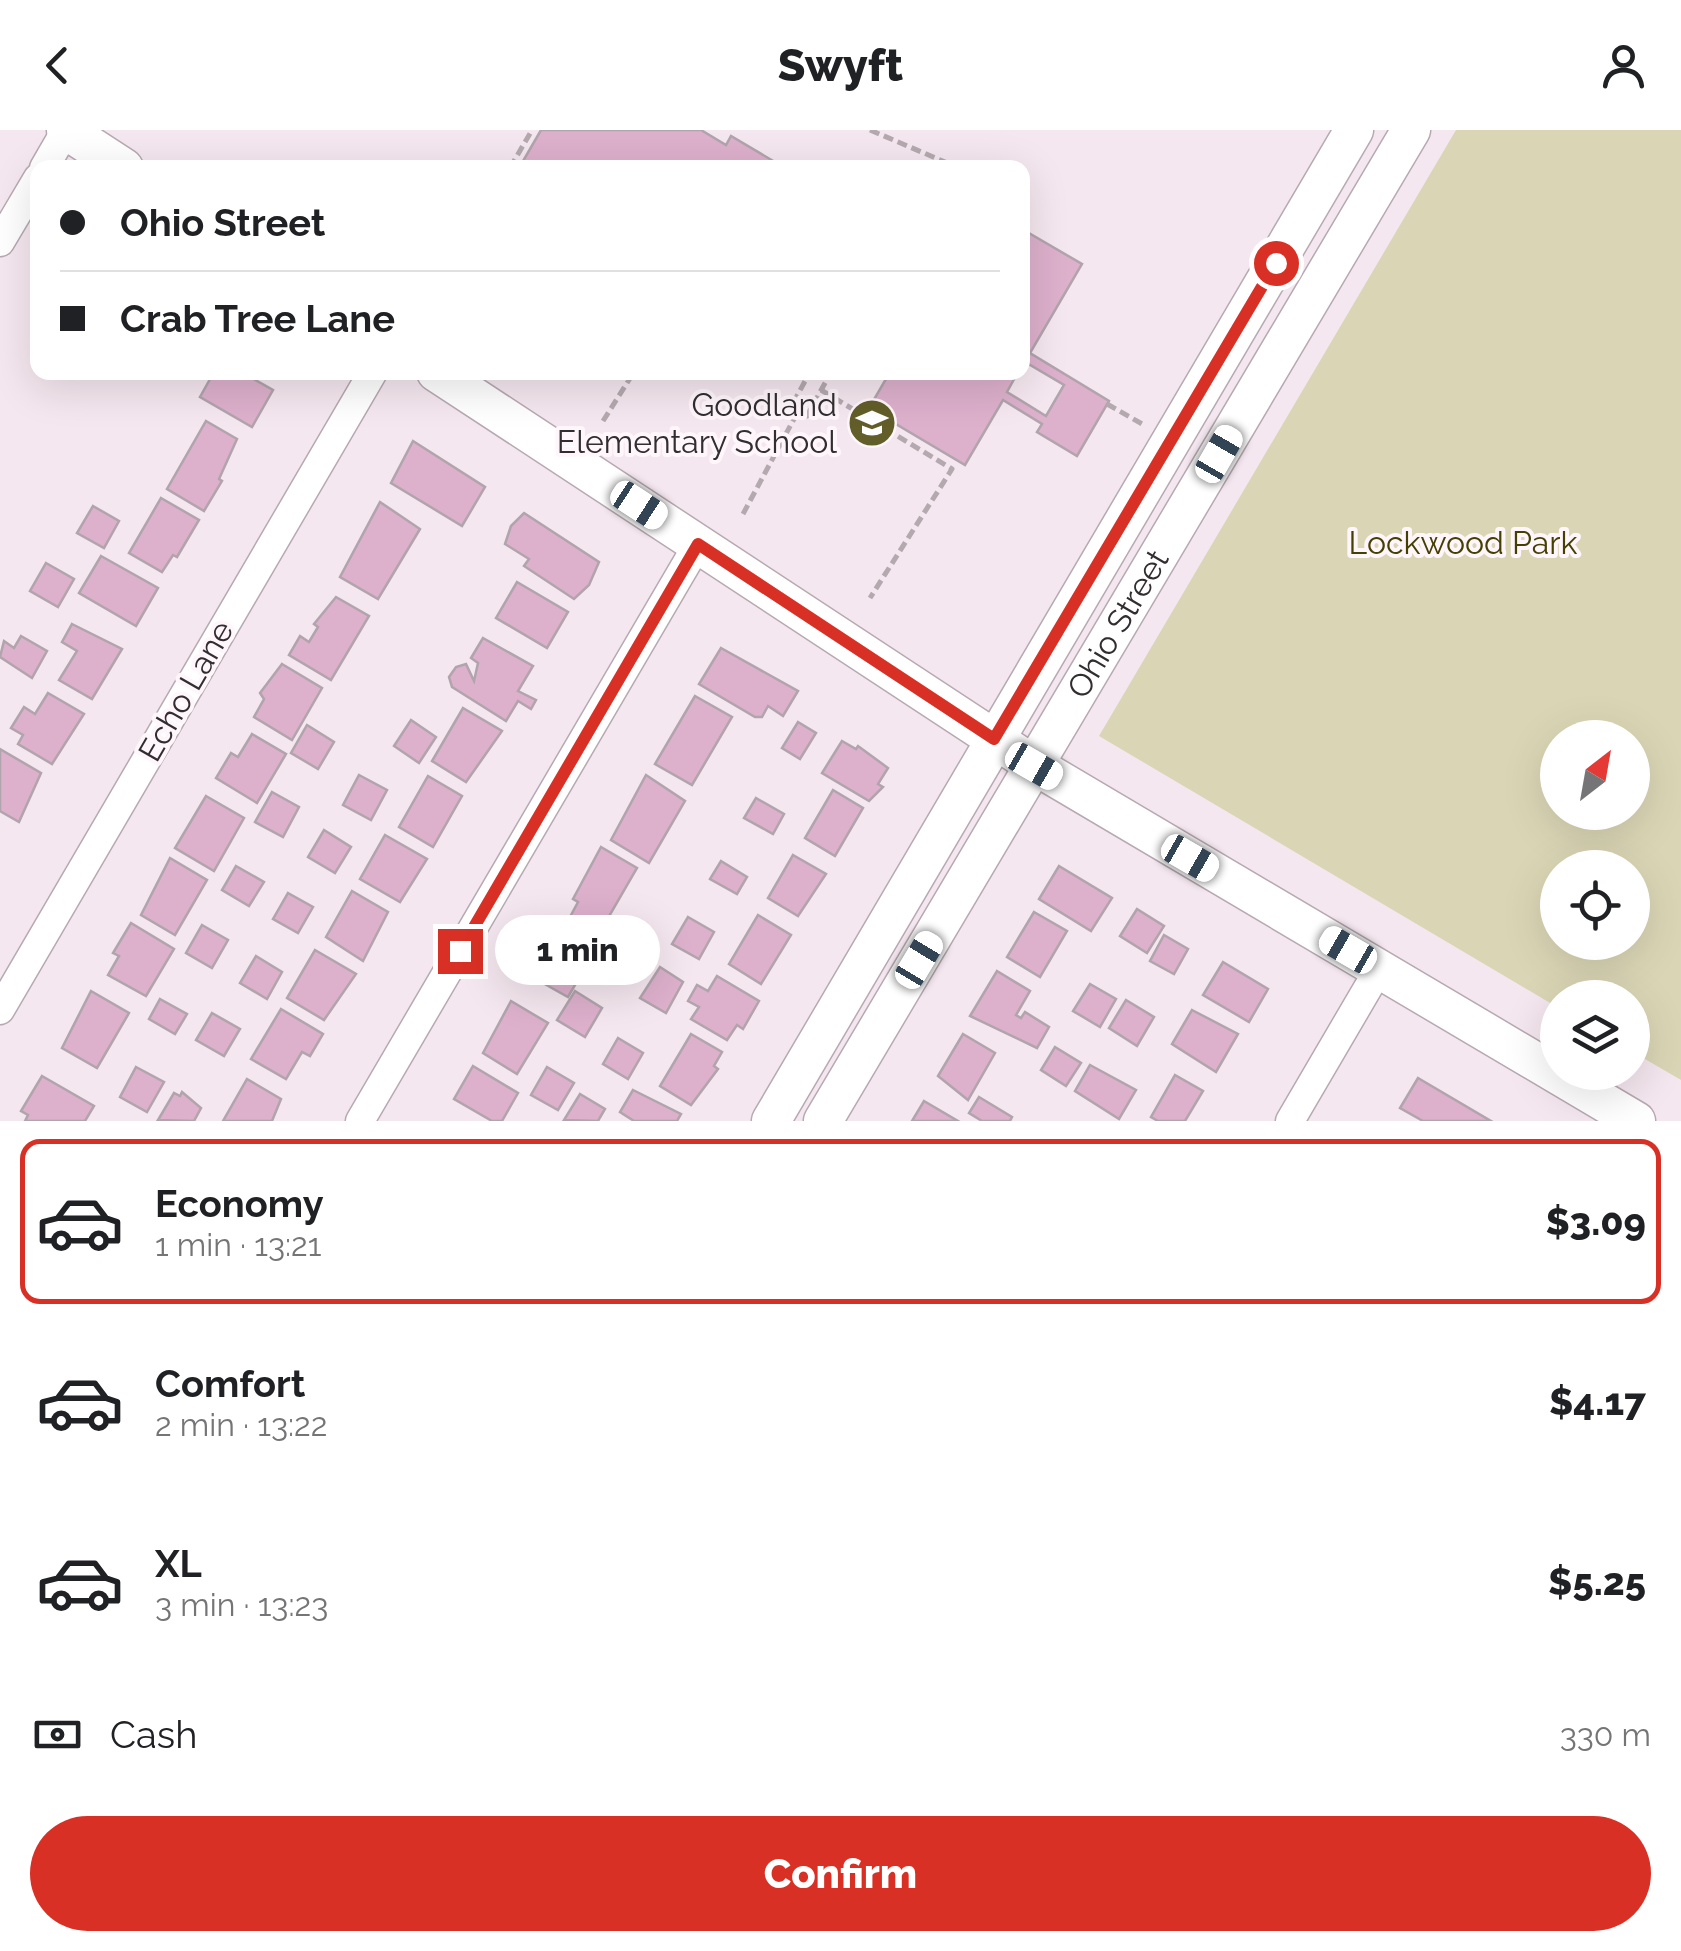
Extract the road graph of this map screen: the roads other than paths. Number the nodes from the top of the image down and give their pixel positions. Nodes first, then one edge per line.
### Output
1 (66, 130) edge
2 (1354, 130) edge
3 (1411, 130) edge
4 (49, 160) edge
5 (112, 160) edge
6 (30, 191) edge
7 (0, 242) edge
8 (1256, 296) junction
9 (1298, 322) junction
10 (368, 380) edge
11 (448, 380) edge
12 (698, 544) junction
13 (994, 739) junction
14 (1034, 766) junction
15 (1380, 969) junction
16 (0, 1010) edge
17 (360, 1121) edge
18 (771, 1121) edge
19 (824, 1121) edge
20 (1290, 1121) edge
21 (1636, 1121) edge

1 - 4 street
1 - 5 street
2 - 8 street, Ohio Street
3 - 9 street, Ohio Street
6 - 7 street
8 - 9 street
8 - 13 street, Ohio Street
9 - 14 street, Ohio Street
10 - 16 street, Echo Lane
11 - 12 street
12 - 13 street
12 - 17 street
13 - 14 street
13 - 18 street, Ohio Street
14 - 15 street
14 - 19 street, Ohio Street
15 - 20 street
15 - 21 street

